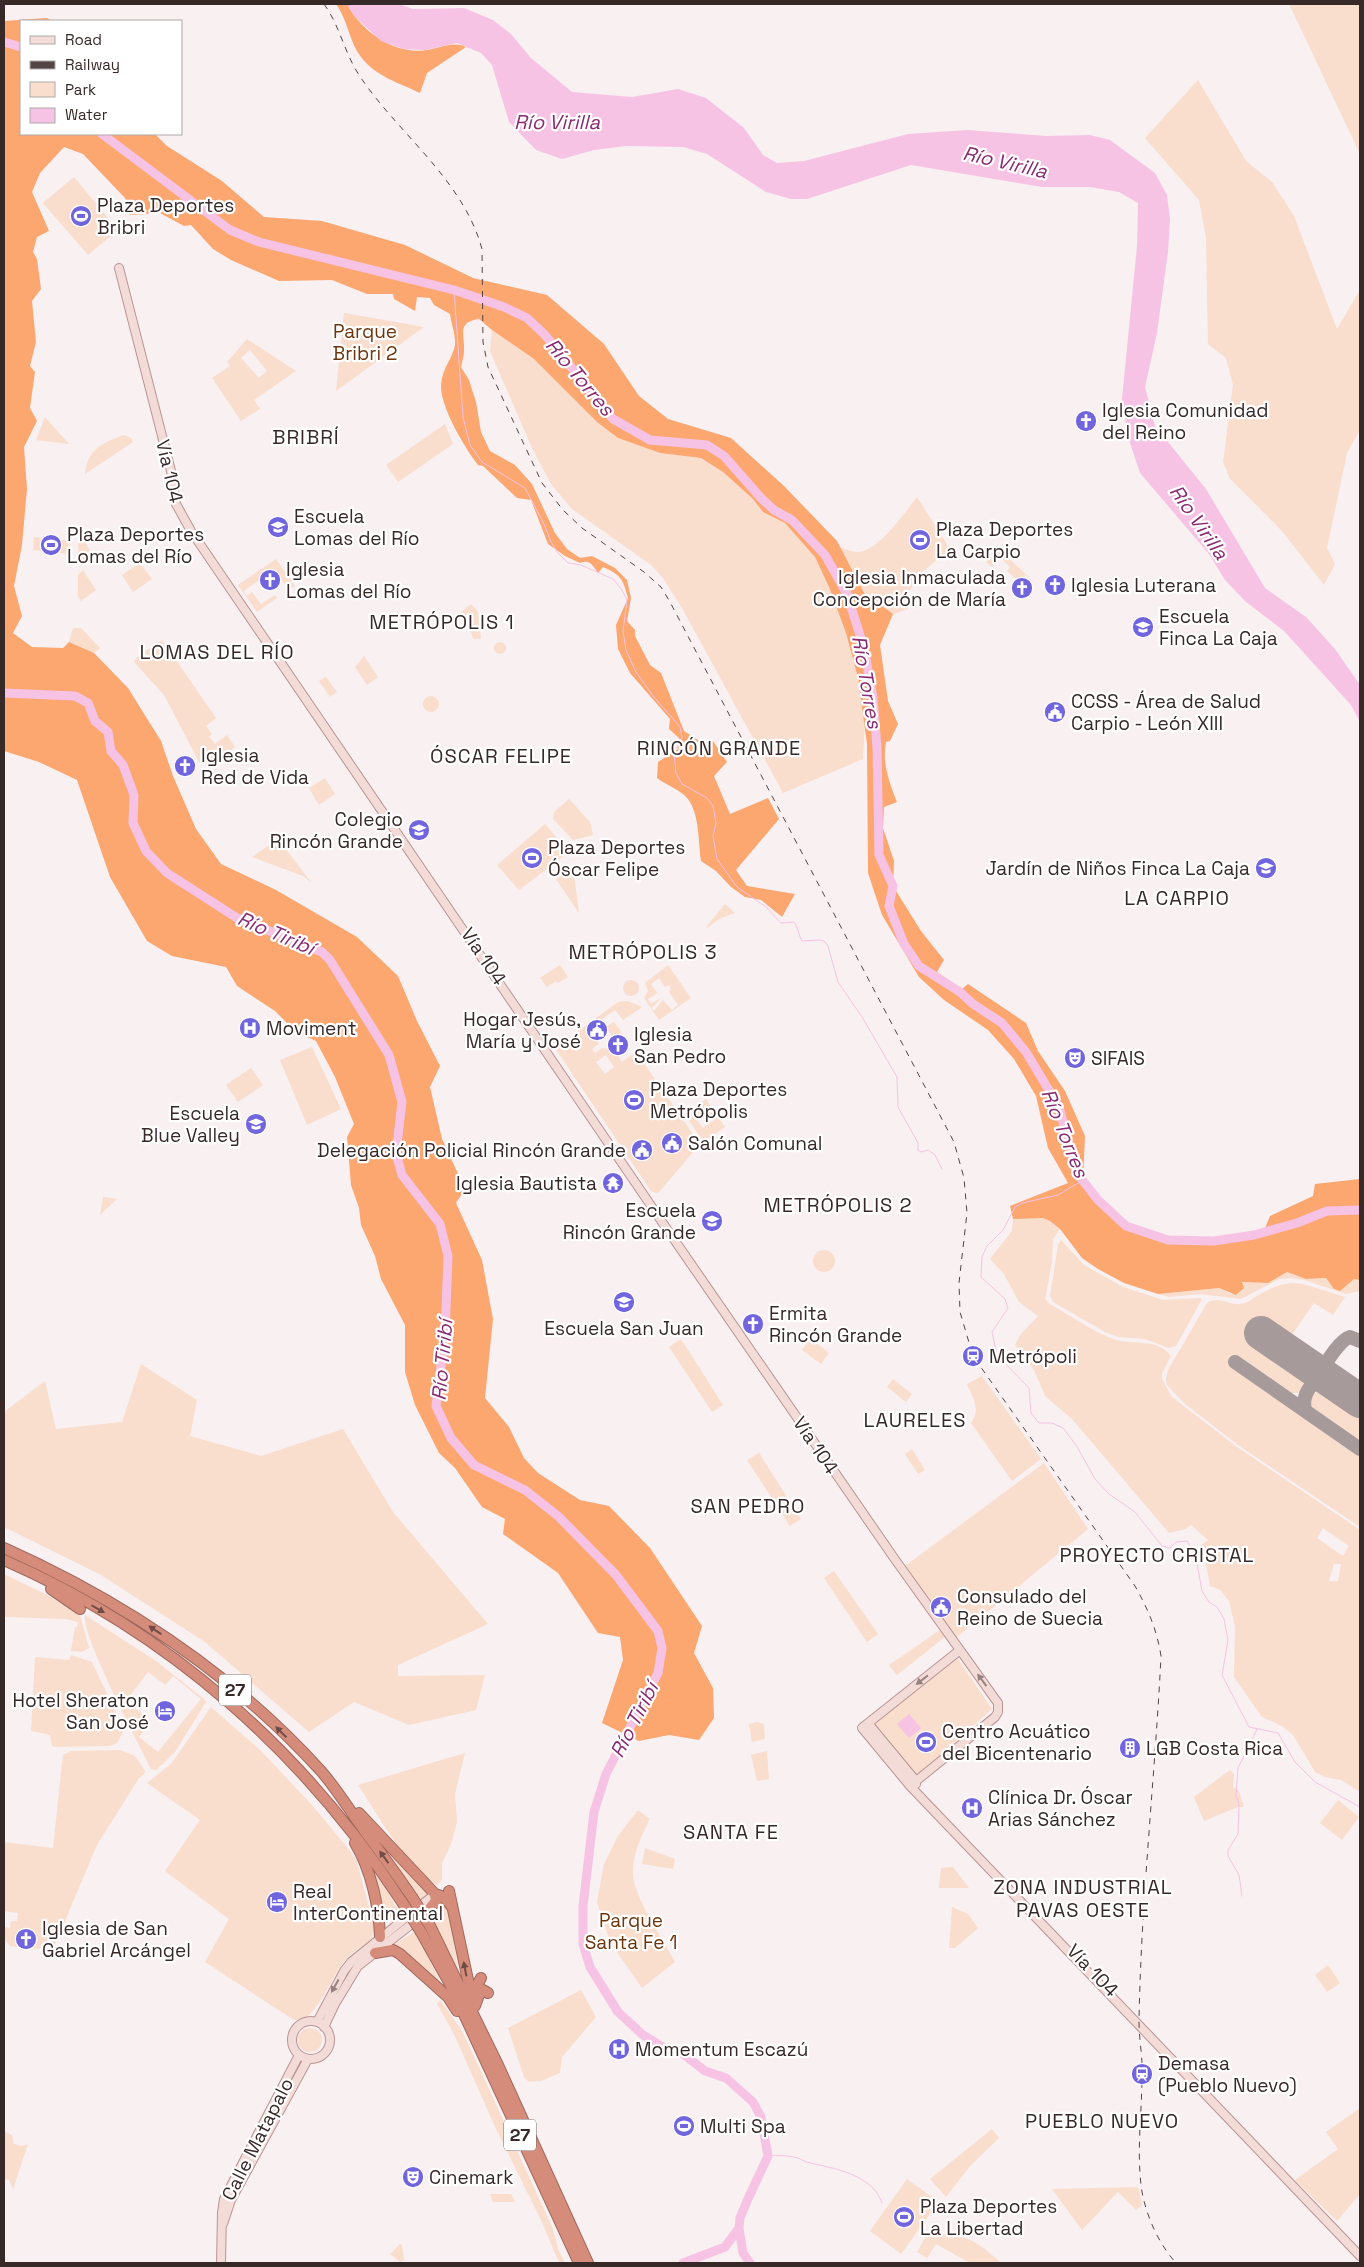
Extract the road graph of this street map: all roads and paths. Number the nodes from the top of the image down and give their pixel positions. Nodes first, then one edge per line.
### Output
1 (119, 268) dead end
2 (4, 1548) edge
3 (6, 1561) edge
4 (80, 1609) dead end
5 (960, 1650) junction
6 (331, 1783) junction
7 (913, 1784) junction
8 (323, 1796) junction
9 (442, 1893) junction
10 (426, 1913) joint
11 (380, 1938) junction
12 (375, 1953) junction
13 (481, 1978) dead end
14 (488, 1994) dead end
15 (473, 2001) junction
16 (317, 2022) junction
17 (324, 2027) junction
18 (480, 2048) junction
19 (299, 2055) junction
20 (308, 2059) junction
21 (498, 2065) junction
22 (223, 2226) junction
23 (1360, 2256) edge
24 (221, 2263) edge
25 (578, 2263) edge
26 (588, 2263) edge

1 - 5 main road, Vía 104
6 -> 2 highway, 27
3 - 4 highway
3 -> 8 highway, 27
7 -> 5 main road, Vía 104
5 -> 7 main road, Vía 104
6 - 9 highway
21 -> 6 highway, 27, bridge
7 - 23 main road, Vía 104
8 - 11 highway
8 - 18 highway, 27, bridge
9 - 10 highway
9 - 11 main road
15 -> 9 highway
10 - 12 main road
11 -> 16 main road
12 - 17 main road
12 - 18 highway
13 - 15 highway
14 - 15 highway
15 - 21 highway
16 - 17 main road
16 - 19 main road
17 - 20 main road
18 - 25 highway, 27
19 - 20 main road
19 - 22 main road, Calle Matapalo
20 - 22 main road, Calle Matapalo
21 - 26 highway, 27
22 - 24 main road, Calle Matapalo

